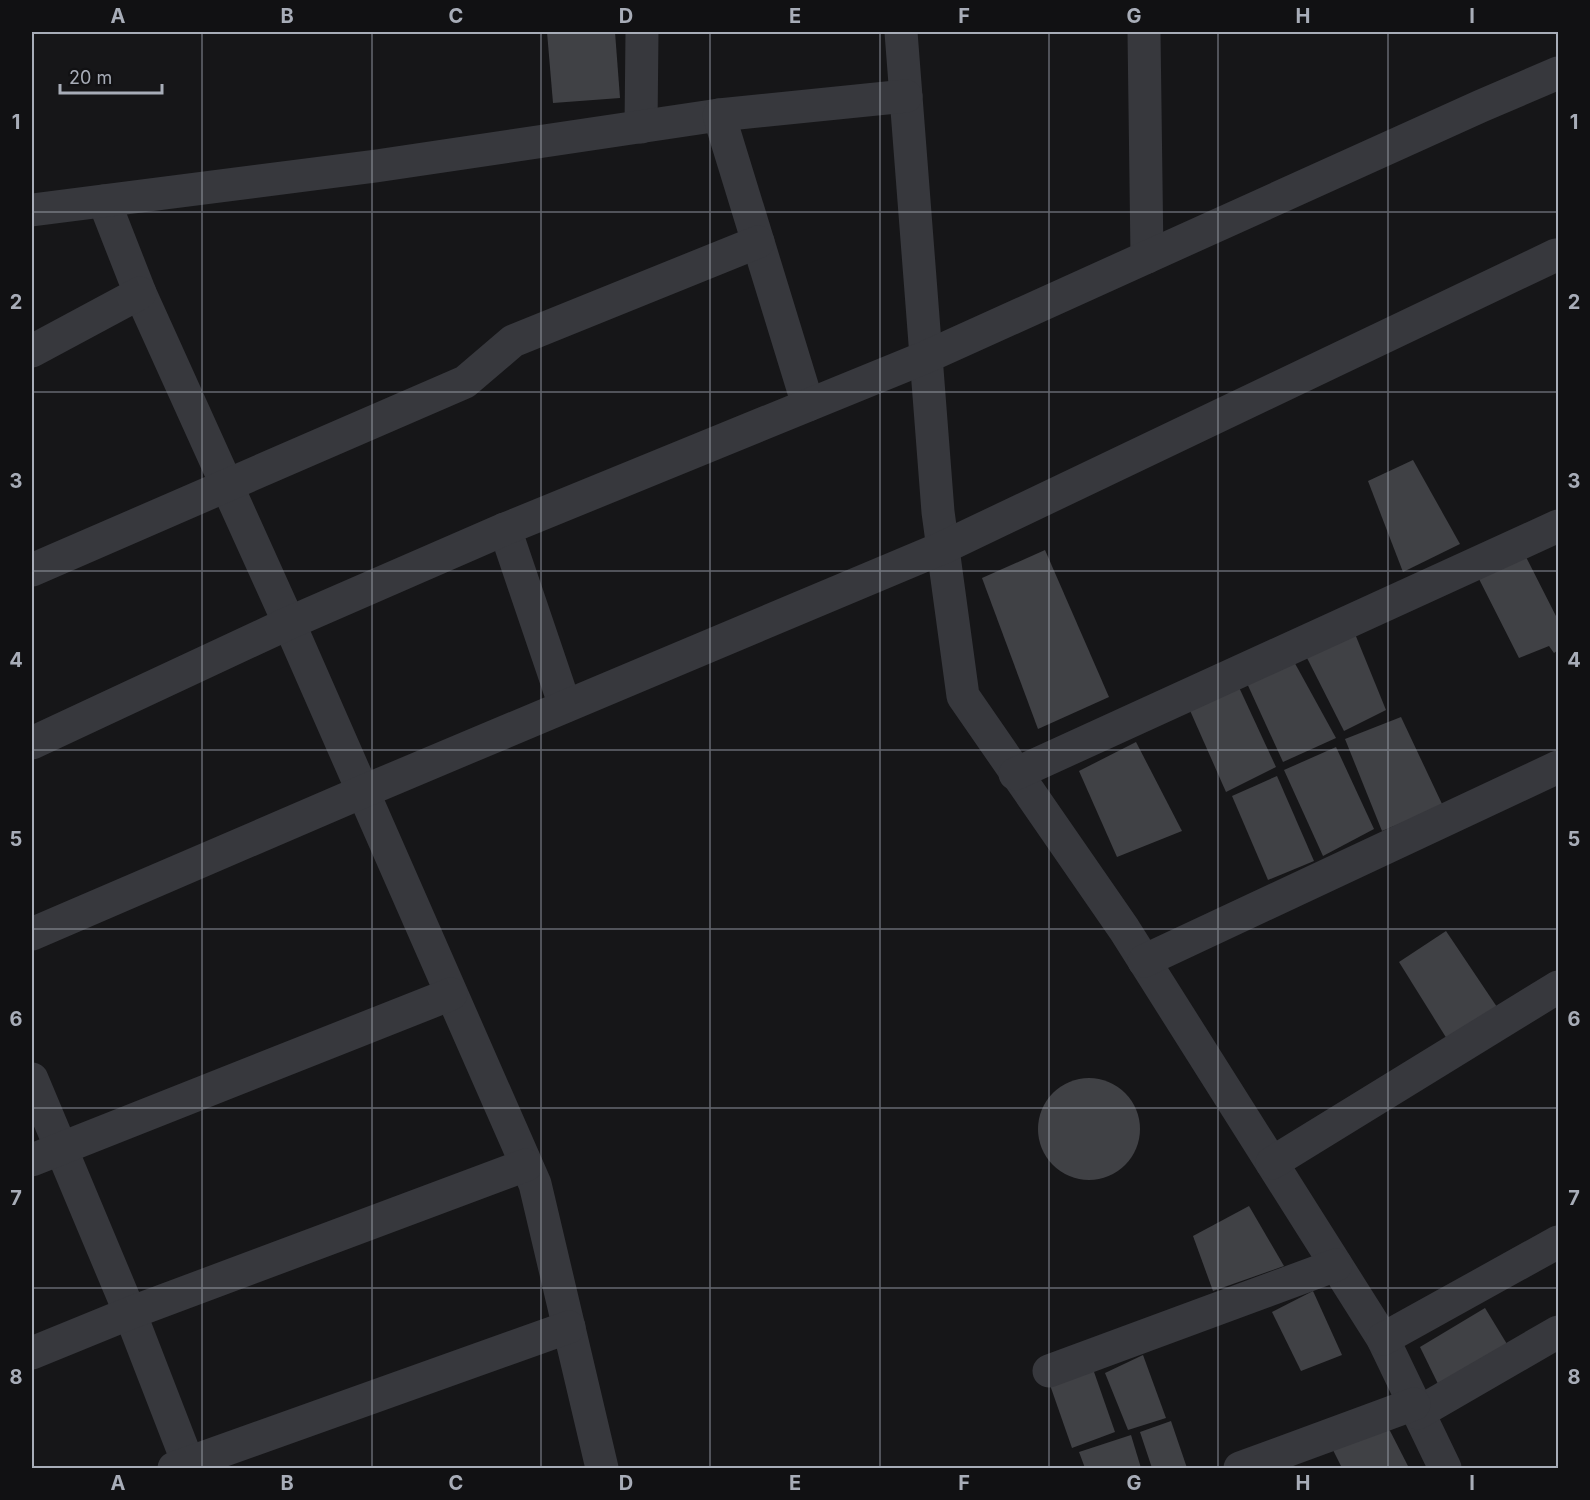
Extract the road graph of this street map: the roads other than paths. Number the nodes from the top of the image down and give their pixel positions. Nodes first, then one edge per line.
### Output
1 (642, 32) edge
2 (901, 32) edge
3 (1144, 32) edge
4 (1558, 73) edge
5 (906, 96) junction
6 (718, 115) junction
7 (641, 127) junction
8 (104, 201) junction
9 (32, 210) edge
10 (758, 242) junction
11 (1558, 256) edge
12 (1146, 257) junction
13 (140, 293) junction
14 (32, 351) edge
15 (926, 357) junction
16 (808, 405) junction
17 (227, 485) junction
18 (1558, 526) edge
19 (505, 529) junction
20 (942, 548) junction
21 (32, 570) edge
22 (289, 623) junction
23 (565, 706) junction
24 (32, 743) edge
25 (1558, 767) edge
26 (1015, 774) junction
27 (362, 792) junction
28 (32, 934) edge
29 (1144, 961) junction
30 (1558, 987) edge
31 (451, 994) junction
32 (32, 1079) edge
33 (46, 1155) edge
34 (1272, 1163) junction
35 (526, 1165) junction
36 (1558, 1242) edge
37 (1336, 1265) junction
38 (130, 1313) junction
39 (569, 1327) junction
40 (1558, 1332) edge
41 (1383, 1339) junction
42 (32, 1353) edge
43 (1049, 1371) dead end
44 (1416, 1408) junction
45 (184, 1467) edge
46 (602, 1468) edge
47 (1240, 1468) edge
48 (1445, 1468) edge

1 - 7 street
2 - 5 street
3 - 12 street
4 - 12 street
5 - 6 street
5 - 15 street
6 - 7 street
6 - 10 street
7 - 8 street
8 - 9 street
8 - 13 street
10 - 16 street
10 - 17 street
11 - 20 street
12 - 15 street
13 - 14 street
13 - 17 street
15 - 16 street
15 - 20 street
16 - 19 street
17 - 21 street
17 - 22 street
18 - 26 street
19 - 22 street
19 - 23 street
20 - 23 street
20 - 26 street
22 - 24 street
22 - 27 street
23 - 27 street
25 - 29 street
26 - 29 street
27 - 28 street
27 - 31 street
29 - 34 street
30 - 34 street
31 - 33 street
31 - 35 street
32 - 33 street
33 - 38 street
34 - 37 street
35 - 38 street
35 - 39 street
36 - 41 street
37 - 41 street
37 - 43 street
38 - 42 street
38 - 45 street
39 - 45 street
39 - 46 street
40 - 44 street
41 - 44 street
44 - 47 street
44 - 48 street

